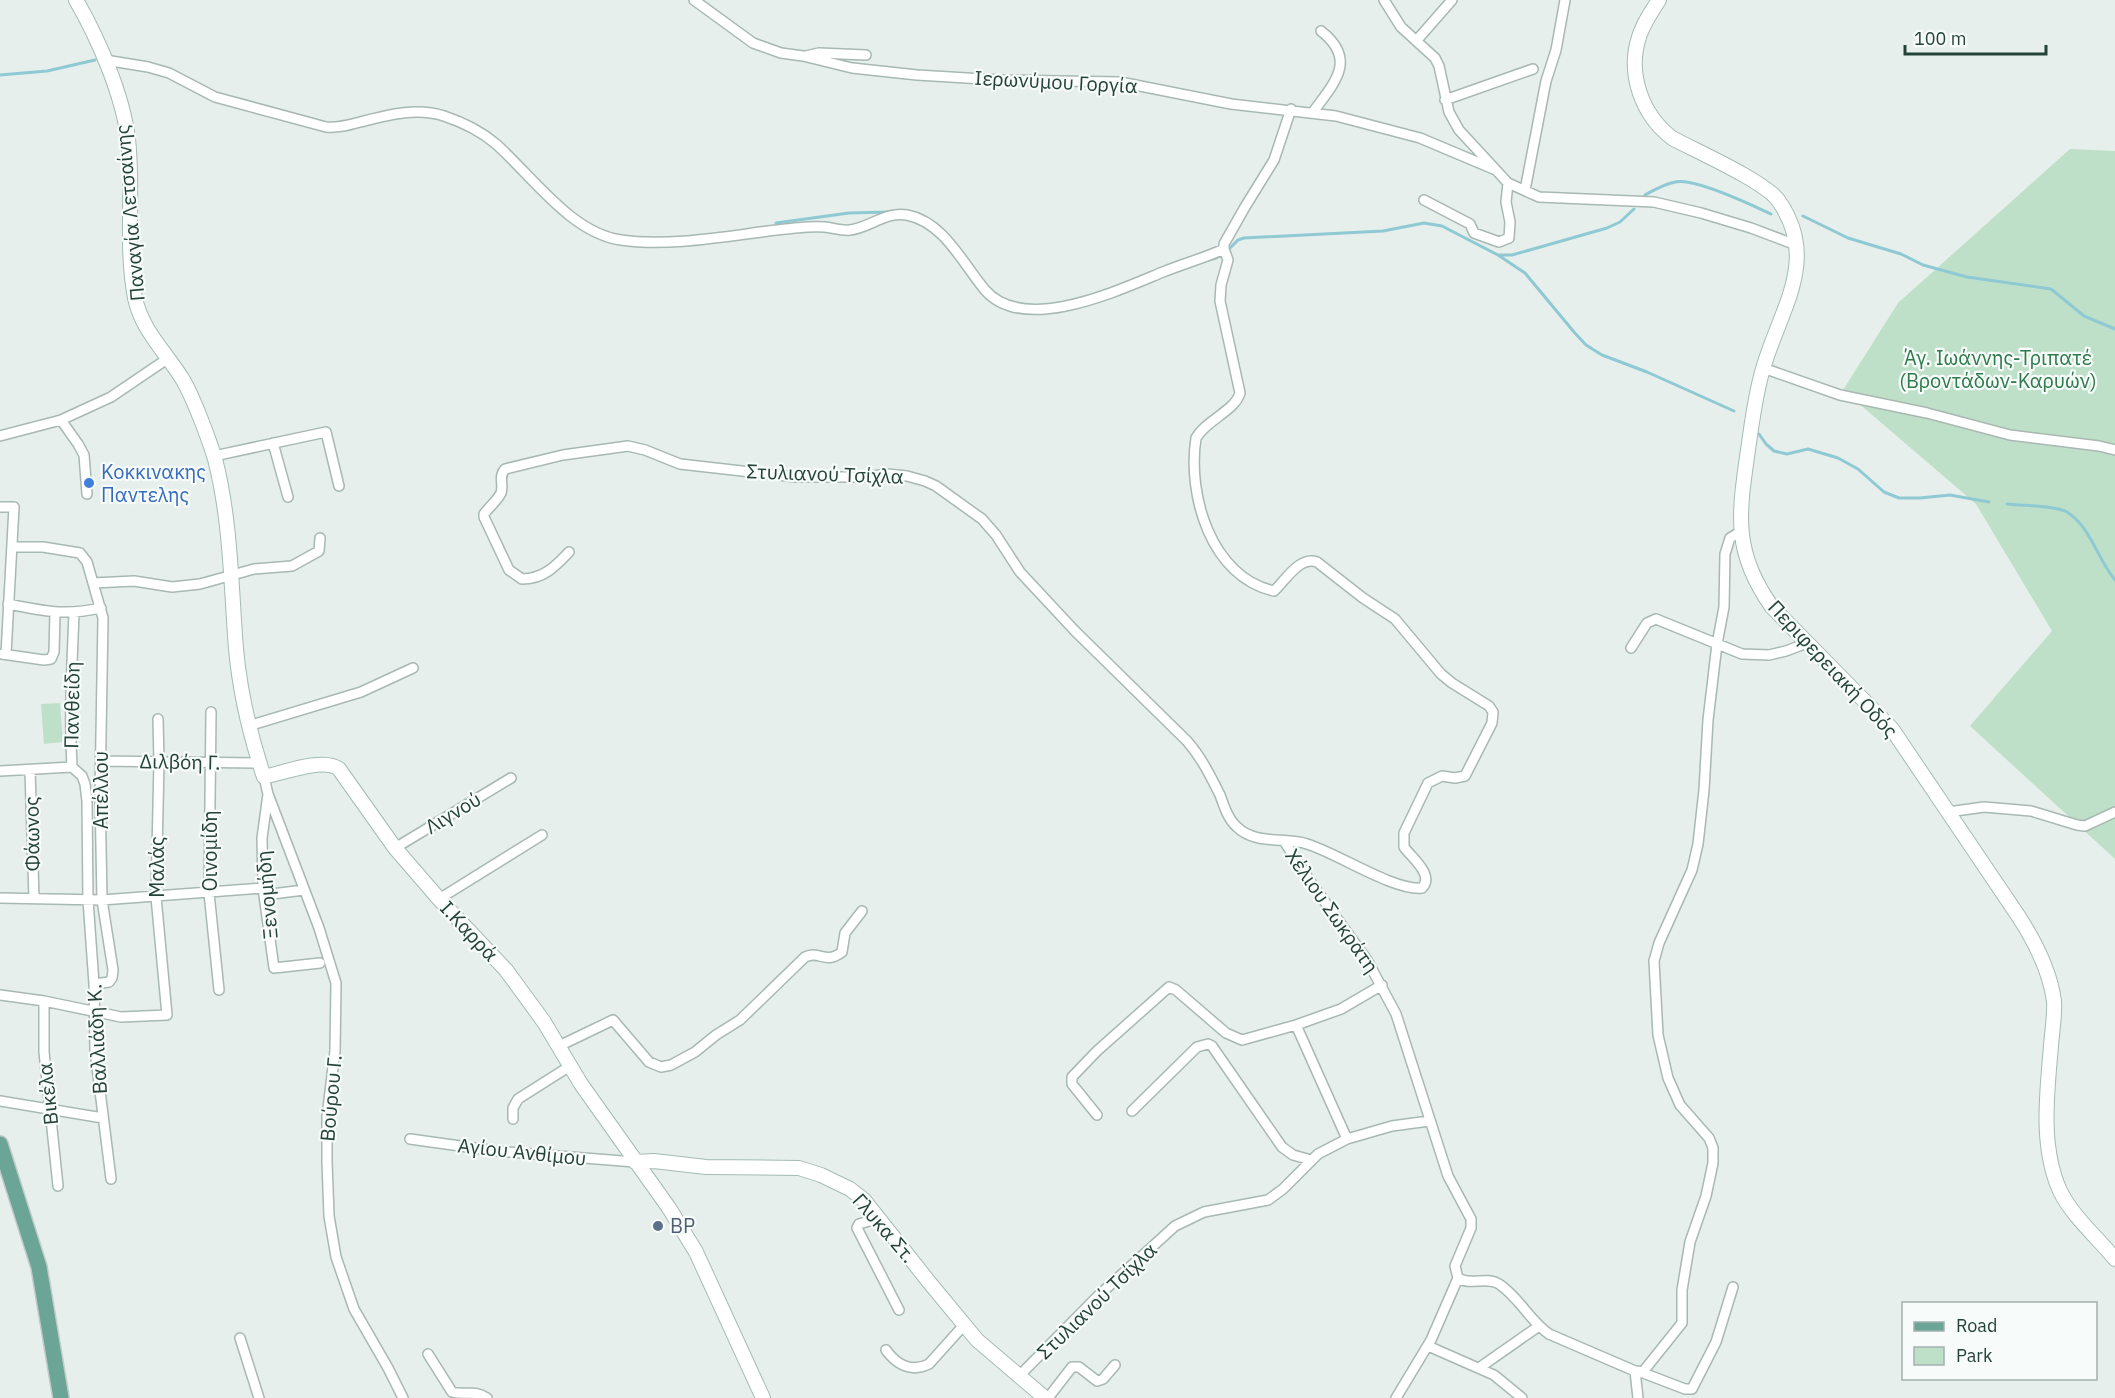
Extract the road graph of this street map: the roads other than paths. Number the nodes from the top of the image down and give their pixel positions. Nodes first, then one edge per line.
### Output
1 (76, 0) edge
2 (694, 0) edge
3 (1384, 0) edge
4 (1452, 0) edge
5 (1565, 0) edge
6 (1659, 0) edge
7 (1321, 31) dead end
8 (1418, 40) junction
9 (866, 55) dead end
10 (803, 56) junction
11 (105, 60) junction
12 (1533, 69) dead end
13 (1445, 100) junction
14 (1291, 109) junction
15 (1313, 112) junction
16 (1496, 170) junction
17 (1508, 183) junction
18 (1525, 190) junction
19 (1424, 200) dead end
20 (1796, 245) junction
21 (1225, 253) junction
22 (167, 359) junction
23 (1763, 368) junction
24 (61, 420) junction
25 (0, 436) edge
26 (273, 443) junction
27 (2115, 450) edge
28 (214, 456) junction
29 (339, 486) dead end
30 (87, 494) dead end
31 (288, 497) dead end
32 (0, 507) edge
33 (1740, 532) junction
34 (320, 538) dead end
35 (12, 547) junction
36 (569, 552) dead end
37 (231, 575) junction
38 (93, 583) junction
39 (8, 604) junction
40 (101, 608) junction
41 (55, 613) junction
42 (74, 613) junction
43 (1807, 643) junction
44 (1717, 644) junction
45 (1631, 648) dead end
46 (3, 654) edge
47 (413, 668) dead end
48 (211, 712) dead end
49 (158, 719) dead end
50 (248, 726) junction
51 (101, 761) junction
52 (159, 762) junction
53 (212, 762) junction
54 (259, 763) junction
55 (72, 767) junction
56 (0, 771) edge
57 (30, 771) junction
58 (264, 777) junction
59 (511, 778) dead end
60 (268, 794) junction
61 (1948, 812) junction
62 (2115, 812) edge
63 (542, 835) dead end
64 (1284, 841) junction
65 (395, 848) junction
66 (304, 890) junction
67 (263, 892) junction
68 (209, 893) junction
69 (156, 897) junction
70 (0, 898) edge
71 (34, 898) junction
72 (439, 899) junction
73 (88, 900) junction
74 (102, 900) junction
75 (862, 911) dead end
76 (320, 963) dead end
77 (94, 984) junction
78 (1382, 985) junction
79 (219, 990) dead end
80 (0, 995) edge
81 (44, 1001) junction
82 (93, 1012) junction
83 (1296, 1025) junction
84 (559, 1046) junction
85 (570, 1066) junction
86 (0, 1101) edge
87 (50, 1108) junction
88 (1132, 1111) dead end
89 (1097, 1115) dead end
90 (103, 1118) junction
91 (513, 1119) dead end
92 (1430, 1122) junction
93 (410, 1139) dead end
94 (1347, 1139) junction
95 (0, 1144) edge
96 (1311, 1160) junction
97 (635, 1162) junction
98 (111, 1179) dead end
99 (58, 1186) dead end
100 (879, 1218) junction
101 (2115, 1259) edge
102 (1458, 1278) junction
103 (1733, 1287) dead end
104 (899, 1310) dead end
105 (964, 1325) junction
106 (1539, 1326) junction
107 (240, 1338) dead end
108 (1428, 1346) junction
109 (885, 1350) dead end
110 (428, 1353) dead end
111 (1115, 1365) dead end
112 (1479, 1368) junction
113 (1638, 1372) junction
114 (1019, 1376) junction
115 (62, 1398) edge
116 (259, 1398) edge
117 (403, 1398) edge
118 (486, 1398) edge
119 (763, 1398) edge
120 (1046, 1398) edge
121 (1396, 1398) edge
122 (1522, 1398) edge
123 (1638, 1398) edge

1 - 11 main road, Παναγία Λετσαίνης
2 - 10 street, Ιερωνύμου Γοργία
3 - 8 street
4 - 8 street
5 - 18 street
6 - 20 main road, Περιφερειακή Οδός
7 - 15 street
8 - 13 street
9 - 10 street
10 - 14 street, Ιερωνύμου Γοργία
11 - 21 street
11 - 22 main road, Παναγία Λετσαίνης
12 - 13 street
13 - 16 street
14 - 15 street, Ιερωνύμου Γοργία
14 - 21 street
15 - 16 street, Ιερωνύμου Γοργία
16 - 17 street
17 - 18 street
17 - 19 street
18 - 20 street
20 - 23 main road, Περιφερειακή Οδός
21 - 64 street, Χέλιου Σωκράτη
22 - 24 street
22 - 28 main road, Παναγία Λετσαίνης
23 - 27 street
23 - 33 main road, Περιφερειακή Οδός
24 - 25 street
24 - 30 street
26 - 28 street
26 - 29 street
26 - 31 street
28 - 37 main road, Παναγία Λετσαίνης
32 - 35 street
33 - 43 main road, Περιφερειακή Οδός
33 - 44 street
34 - 37 street
35 - 38 street, Απέλλου
35 - 39 street
36 - 64 street, Στυλιανού Τσίχλα
37 - 38 street
37 - 50 main road, Παναγία Λετσαίνης
38 - 40 street, Απέλλου
39 - 41 street
39 - 46 street
40 - 42 street
40 - 51 street, Απέλλου
41 - 42 street
41 - 46 street
42 - 55 street, Πανθείδη
43 - 44 street
43 - 61 main road, Περιφερειακή Οδός
44 - 45 street
44 - 113 street
47 - 50 street
48 - 53 street, Οινομίδη
49 - 52 street, Μαλάς
50 - 54 main road, Παναγία Λετσαίνης
51 - 52 street, Διλβόη Γ.
51 - 74 street, Απέλλου
52 - 53 street, Διλβόη Γ.
52 - 69 street, Μαλάς
53 - 54 street, Διλβόη Γ.
53 - 68 street, Οινομίδη
54 - 58 main road, Παναγία Λετσαίνης
55 - 57 street
55 - 73 street, Πανθείδη
56 - 57 street
57 - 71 street, Φάωνος
58 - 60 street, Ξενομήδη
58 - 65 main road, Ι.Καρρά
59 - 65 street, Λιγνού
60 - 66 street, Βούρου Γ.
60 - 67 street, Ξενομήδη
61 - 62 street
61 - 101 main road, Περιφερειακή Οδός
63 - 72 street
64 - 78 street, Χέλιου Σωκράτη
65 - 72 main road, Ι.Καρρά
66 - 67 street
66 - 117 street, Βούρου Γ.
67 - 68 street
67 - 76 street, Ξενομήδη
68 - 69 street
68 - 79 street, Οινομίδη
69 - 74 street
69 - 82 street, Μαλάς
70 - 71 street
71 - 73 street
72 - 84 main road, Ι.Καρρά
73 - 74 street
73 - 77 street, Βαλλιάδη Κ.
74 - 77 street, Απέλλου
75 - 84 street
77 - 82 street, Βαλλιάδη Κ.
78 - 83 street
78 - 92 street, Χέλιου Σωκράτη
80 - 81 street
81 - 82 street
81 - 87 street, Βικέλα
82 - 90 street, Βαλλιάδη Κ.
83 - 89 street
83 - 94 street
84 - 85 main road, Ι.Καρρά
85 - 91 street
85 - 97 main road, Ι.Καρρά
86 - 87 street
87 - 90 street
87 - 99 street, Βικέλα
88 - 96 street
90 - 98 street, Βαλλιάδη Κ.
92 - 94 street, Στυλιανού Τσίχλα
92 - 102 street, Χέλιου Σωκράτη
93 - 97 street, Αγίου Ανθίμου
94 - 96 street, Στυλιανού Τσίχλα
95 - 115 main road
96 - 114 street, Στυλιανού Τσίχλα
97 - 100 main road, Γλυκα Στ.
97 - 119 main road, Ι.Καρρά
100 - 104 street
100 - 105 main road, Γλυκα Στ.
102 - 106 street
102 - 108 street, Χέλιου Σωκράτη
103 - 113 street
105 - 109 street
105 - 114 main road, Γλυκα Στ.
106 - 112 street
106 - 113 street
107 - 116 street
108 - 112 street
108 - 121 street, Χέλιου Σωκράτη
110 - 118 street
111 - 120 street
112 - 122 street
113 - 123 street
114 - 120 main road, Γλυκα Στ.

